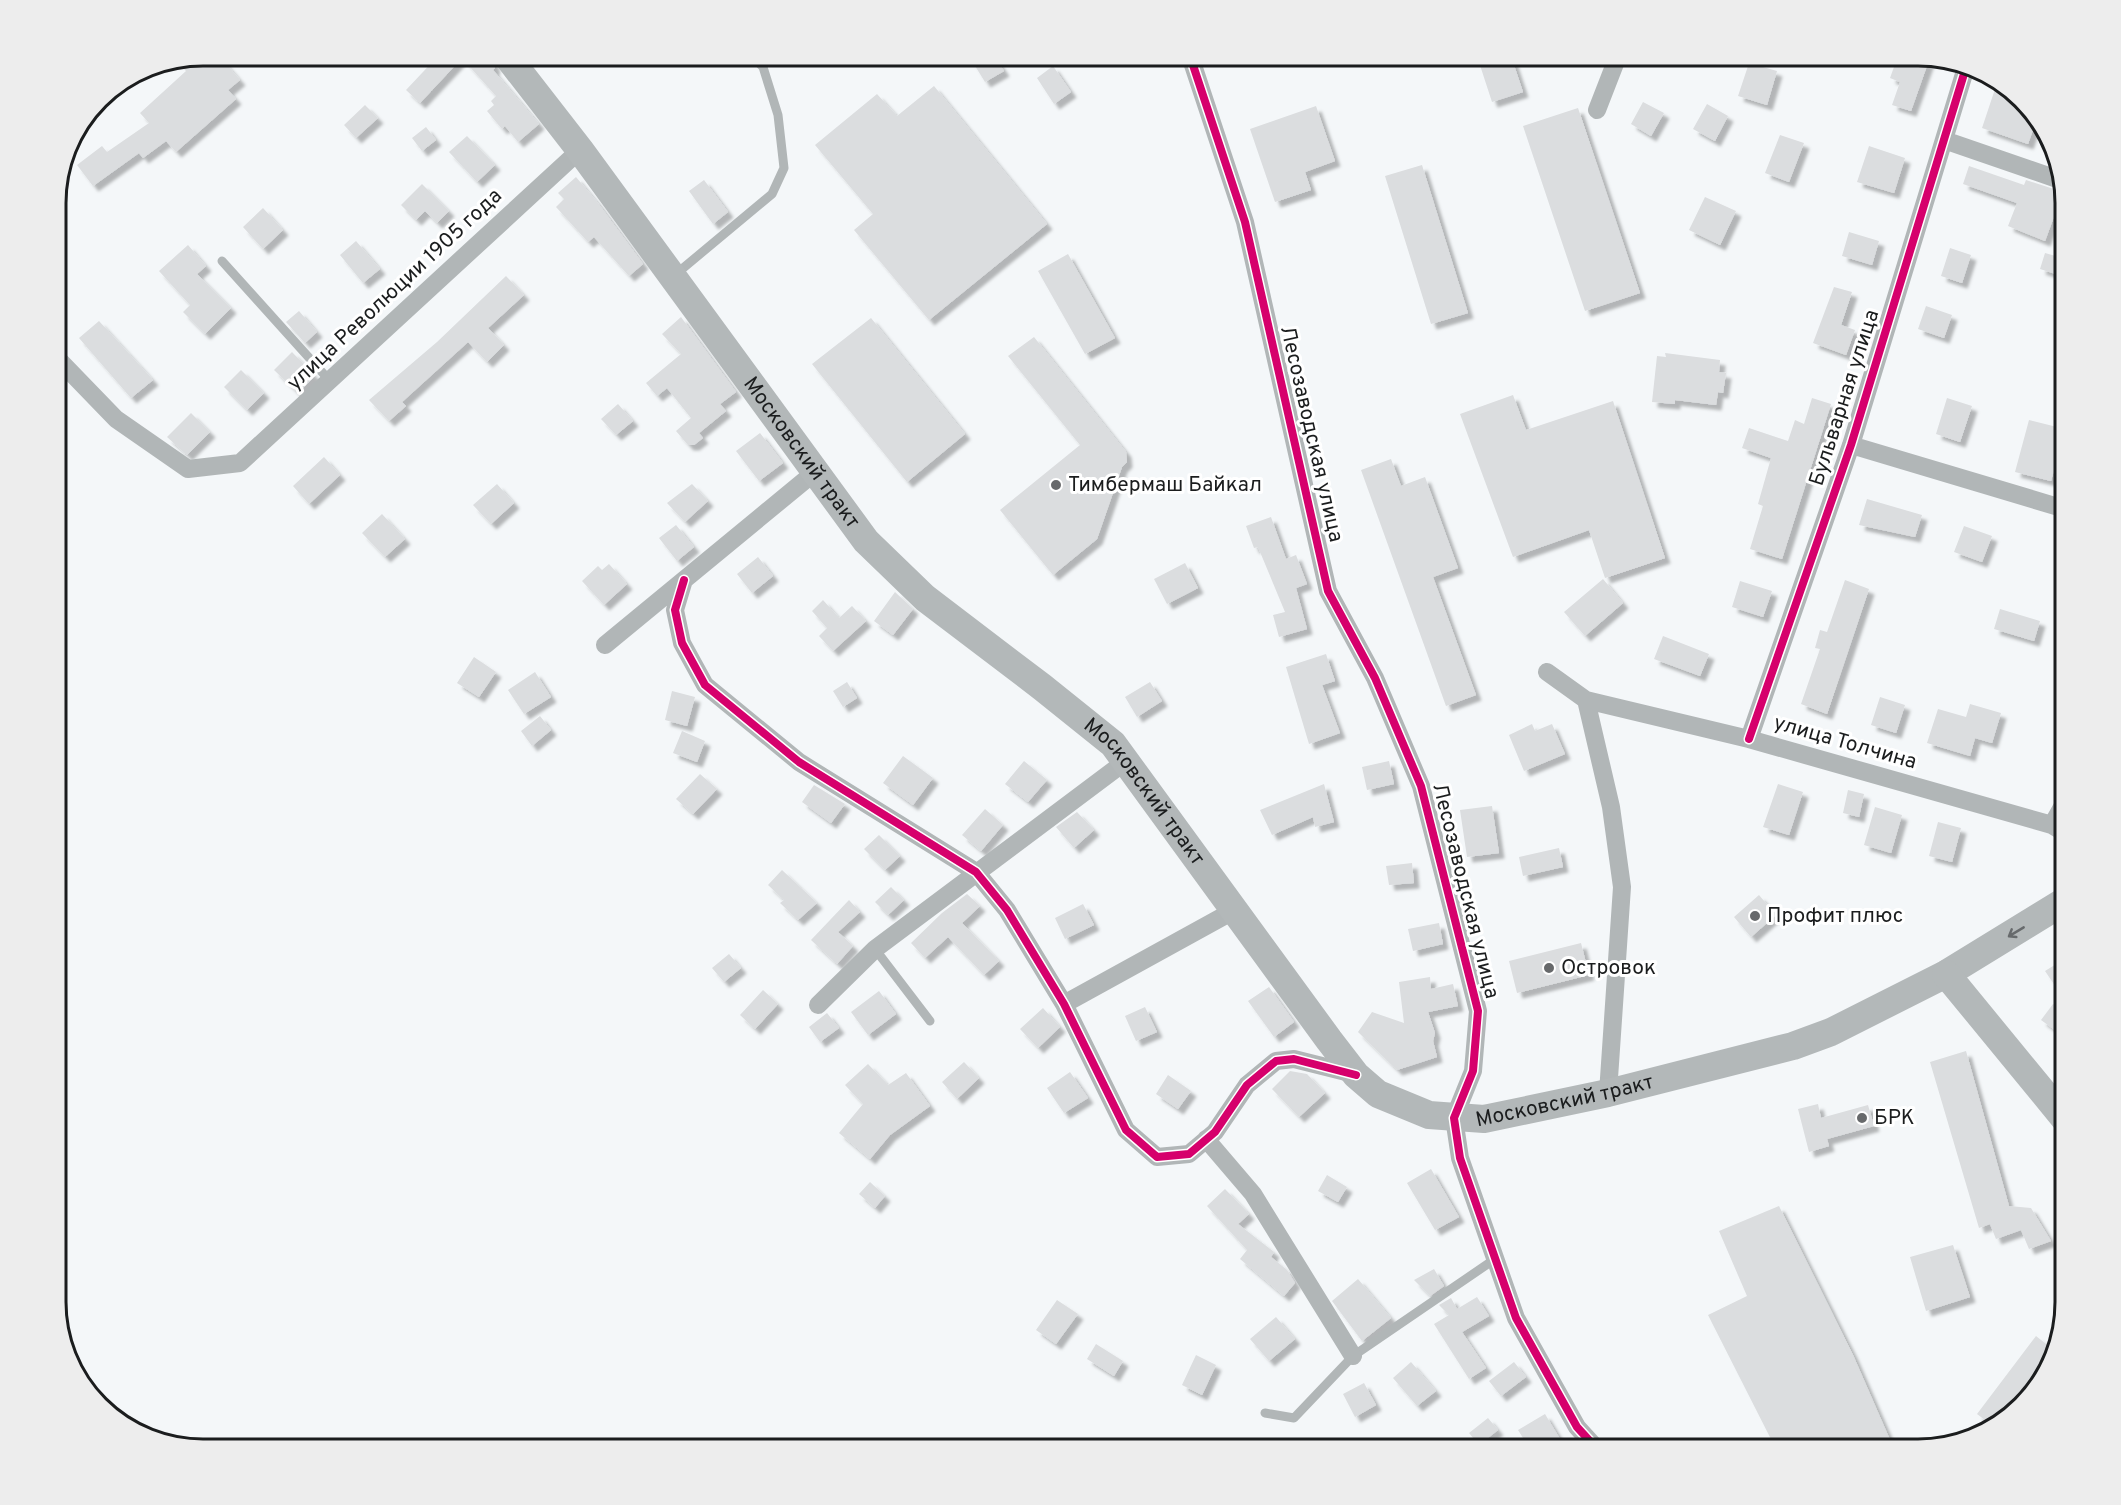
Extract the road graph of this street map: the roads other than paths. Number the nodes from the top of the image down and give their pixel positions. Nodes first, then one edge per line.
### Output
1 (515, 66) edge
2 (762, 66) edge
3 (1193, 66) edge
4 (1614, 66) edge
5 (1964, 74) edge
6 (1597, 110) dead end
7 (1944, 140) junction
8 (580, 150) junction
9 (2052, 177) edge
10 (222, 261) dead end
11 (672, 277) junction
12 (66, 367) edge
13 (330, 381) junction
14 (1851, 445) junction
15 (815, 472) junction
16 (2055, 506) edge
17 (684, 580) junction
18 (605, 645) dead end
19 (1547, 672) dead end
20 (1586, 700) junction
21 (1749, 739) junction
22 (1126, 761) junction
23 (2055, 828) edge
24 (976, 872) junction
25 (2055, 908) edge
26 (1233, 911) junction
27 (875, 949) junction
28 (1946, 974) junction
29 (1064, 1004) junction
30 (818, 1005) dead end
31 (930, 1021) dead end
32 (1356, 1075) junction
33 (1608, 1094) junction
34 (2055, 1106) edge
35 (1454, 1118) junction
36 (1206, 1140) junction
37 (1495, 1259) junction
38 (1353, 1356) junction
39 (1265, 1413) dead end
40 (1588, 1439) edge

1 - 8 main road, Московский тракт
2 - 11 lane
3 - 35 street, Лесозаводская улица
4 - 6 street
5 - 7 street, Бульварная улица
7 - 9 street
7 - 14 street, Бульварная улица
8 - 11 main road, Московский тракт
8 - 13 street, улица Революции 1905 года
10 - 13 lane
11 - 15 main road, Московский тракт
12 - 13 street, улица Революции 1905 года
14 - 16 street
14 - 21 street, Бульварная улица
15 - 17 street
15 - 22 main road, Московский тракт
17 - 18 street
17 - 24 street
19 - 20 street, улица Толчина
20 - 21 street, улица Толчина
20 - 33 street
21 - 23 street, улица Толчина
22 - 24 street
22 - 26 main road, Московский тракт
24 - 27 street
24 - 29 street
25 -> 28 main road, Московский тракт
26 - 29 street
26 - 32 main road, Московский тракт
27 - 30 street
27 - 31 lane
28 - 33 main road, Московский тракт
28 - 34 main road
29 - 36 street
32 - 35 main road, Московский тракт
32 - 36 street
33 - 35 main road, Московский тракт
35 - 37 street
36 - 38 street
37 - 38 lane
37 - 40 street
38 - 39 lane

